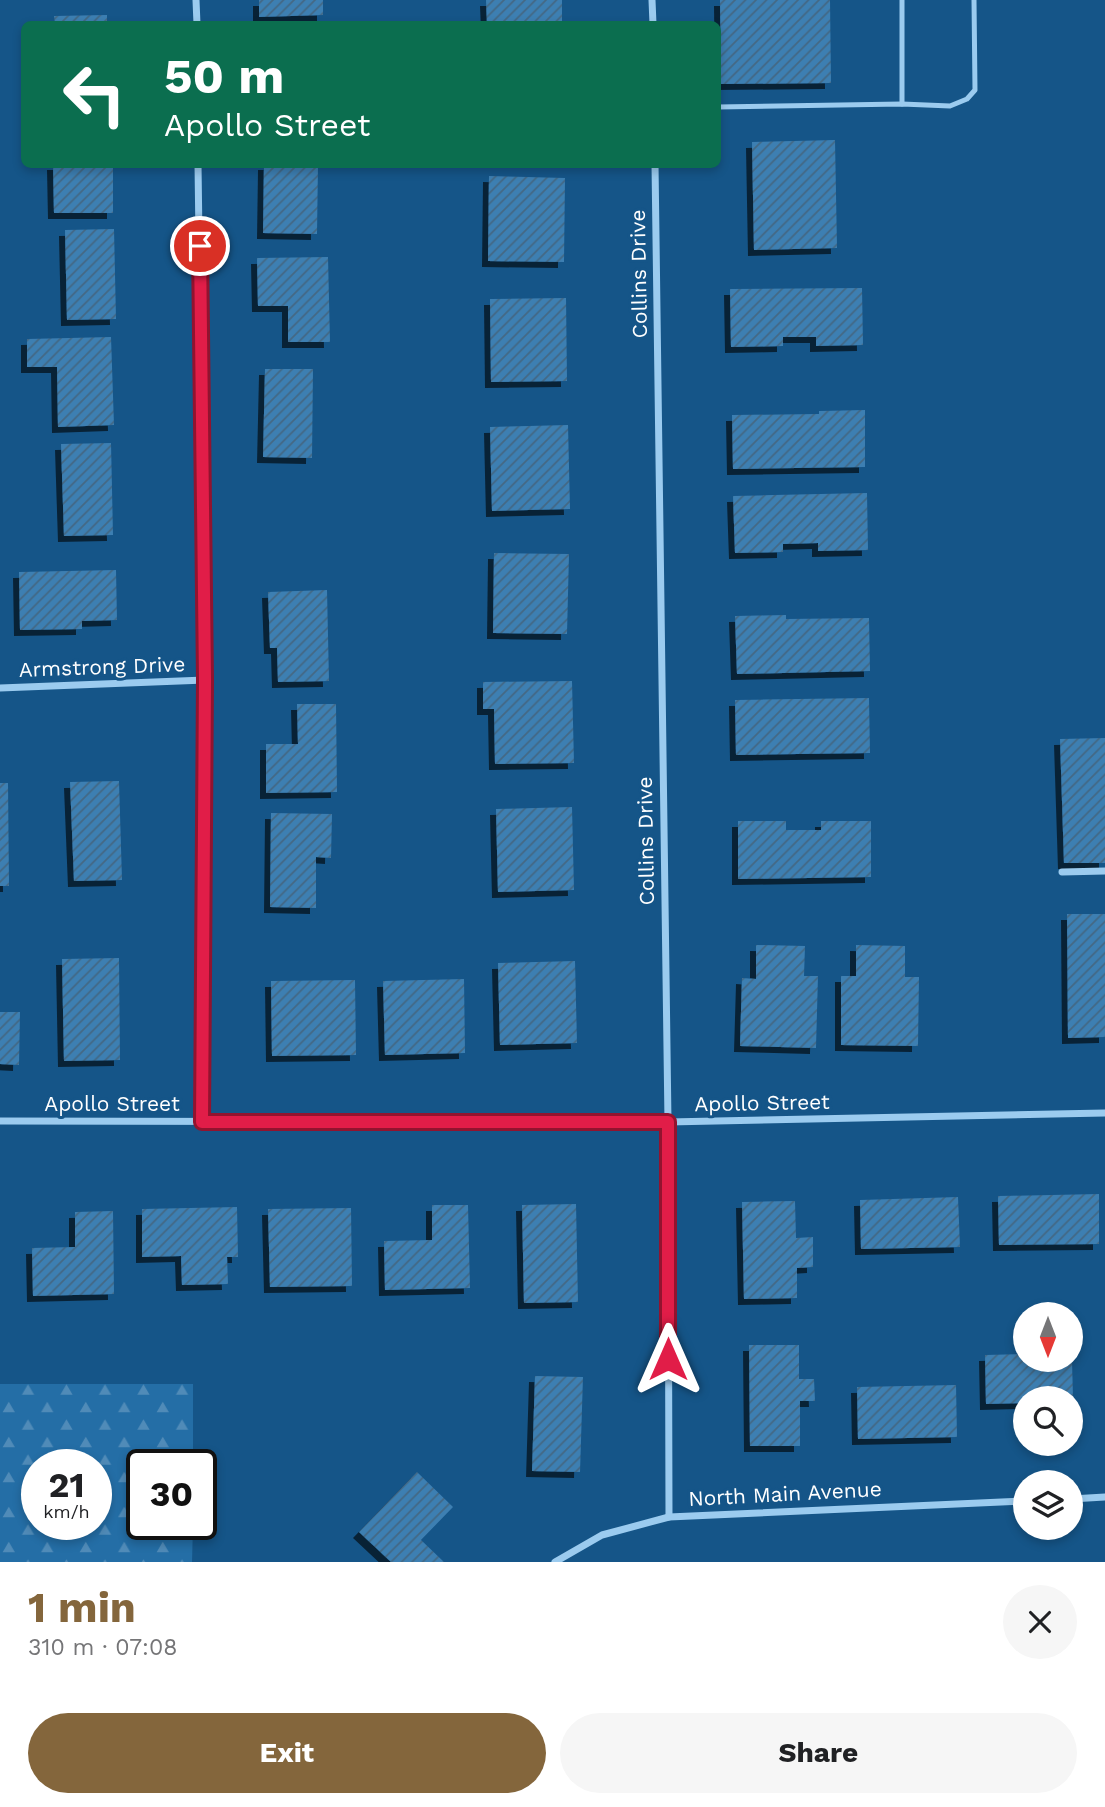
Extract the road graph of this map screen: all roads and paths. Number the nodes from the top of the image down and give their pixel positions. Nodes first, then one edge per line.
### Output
1 (196, 0) edge
2 (652, 0) edge
3 (902, 0) edge
4 (974, 0) edge
5 (197, 21) edge
6 (653, 21) edge
7 (902, 104) junction
8 (721, 107) edge
9 (198, 168) edge
10 (655, 168) edge
11 (205, 680) junction
12 (0, 688) edge
13 (1105, 871) edge
14 (1062, 872) dead end
15 (1105, 1113) edge
16 (0, 1121) edge
17 (202, 1122) junction
18 (668, 1122) junction
19 (1105, 1497) edge
20 (1083, 1498) edge
21 (1013, 1502) edge
22 (669, 1517) junction
23 (555, 1562) edge

1 - 5 street
2 - 6 street
3 - 7 lane
4 - 7 lane
7 - 8 lane
9 - 11 street
10 - 18 street, Collins Drive
11 - 12 street, Armstrong Drive
11 - 17 street
13 - 14 street
15 - 18 street, Apollo Street
16 - 17 street, Apollo Street
17 - 18 street, Apollo Street
18 - 22 street, Collins Drive
19 - 20 street
21 - 22 street, North Main Avenue
22 - 23 street, North Main Avenue

